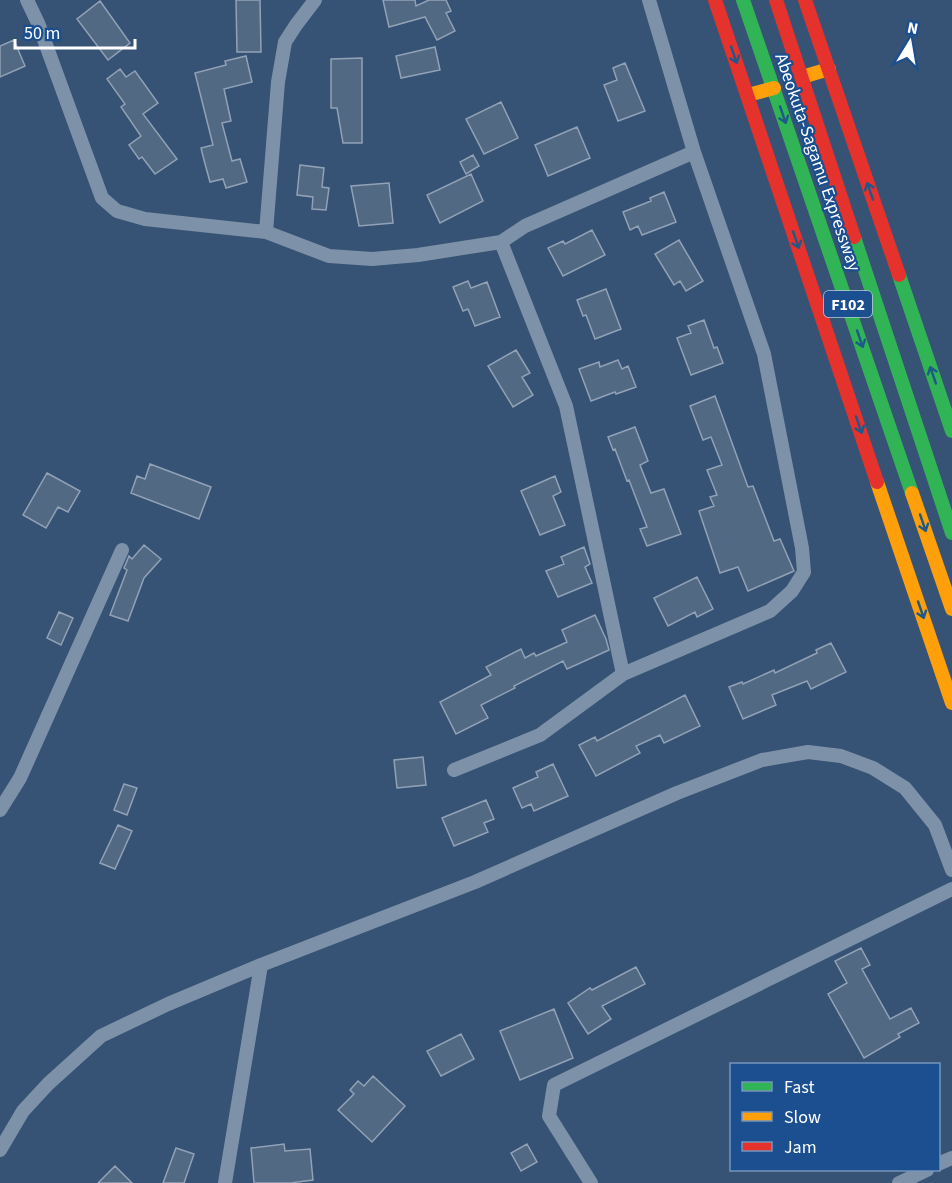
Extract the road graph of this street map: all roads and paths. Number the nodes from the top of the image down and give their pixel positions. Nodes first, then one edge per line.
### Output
1 (27, 0) edge
2 (315, 0) edge
3 (649, 0) edge
4 (715, 0) edge
5 (743, 0) edge
6 (776, 0) edge
7 (805, 0) edge
8 (829, 69) junction
9 (802, 77) junction
10 (774, 88) junction
11 (748, 95) junction
12 (694, 152) junction
13 (266, 232) junction
14 (501, 242) junction
15 (952, 431) edge
16 (952, 533) edge
17 (122, 550) dead end
18 (952, 609) edge
19 (623, 675) junction
20 (952, 704) edge
21 (454, 770) dead end
22 (0, 810) edge
23 (952, 870) edge
24 (952, 889) edge
25 (261, 965) junction
26 (0, 1150) edge
27 (925, 1171) edge
28 (225, 1183) edge
29 (591, 1183) edge
30 (899, 1183) edge

1 - 13 street
2 - 13 street
3 - 12 street
4 -> 11 main road
5 - 10 main road, Abeokuta-Sagamu Expressway / F102
6 - 9 main road, Abeokuta-Sagamu Expressway / F102
7 - 8 main road
8 - 9 main road
15 -> 8 main road
9 - 16 main road, Abeokuta-Sagamu Expressway / F102
10 - 11 main road
10 -> 18 main road, Abeokuta-Sagamu Expressway / F102
11 -> 20 main road
12 - 14 street
12 - 19 street
13 - 14 street
14 - 19 street
17 - 22 street
19 - 21 street
23 - 25 street
24 - 29 street
25 - 26 street
25 - 28 street
27 - 30 street

